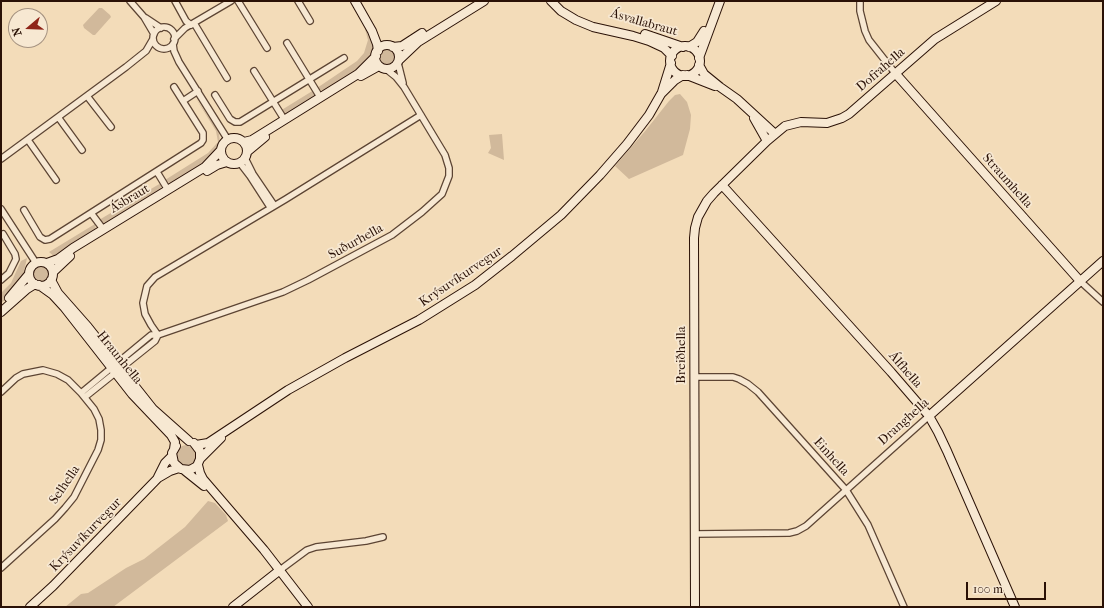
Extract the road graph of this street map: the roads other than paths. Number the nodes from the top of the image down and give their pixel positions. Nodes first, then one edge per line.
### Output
1 (130, 1) edge
2 (175, 1) edge
3 (231, 1) edge
4 (238, 1) edge
5 (300, 1) edge
6 (355, 1) edge
7 (474, 1) edge
8 (484, 1) edge
9 (551, 1) edge
10 (557, 1) edge
11 (719, 1) edge
12 (860, 1) edge
13 (996, 1) edge
14 (144, 17) junction
15 (310, 21) dead end
16 (193, 24) junction
17 (161, 28) junction
18 (185, 28) junction
19 (169, 29) junction
20 (372, 30) junction
21 (154, 36) junction
22 (173, 42) junction
23 (287, 43) dead end
24 (391, 46) junction
25 (686, 47) junction
26 (160, 48) junction
27 (267, 48) dead end
28 (146, 51) junction
29 (377, 54) junction
30 (344, 58) dead end
31 (671, 60) junction
32 (699, 61) junction
33 (179, 62) junction
34 (398, 62) junction
35 (383, 67) junction
36 (254, 71) dead end
37 (896, 73) junction
38 (685, 75) junction
39 (228, 78) dead end
40 (310, 80) junction
41 (174, 87) dead end
42 (404, 87) junction
43 (720, 87) junction
44 (198, 91) junction
45 (662, 94) junction
46 (215, 95) dead end
47 (88, 96) junction
48 (320, 97) junction
49 (183, 101) junction
50 (273, 102) junction
51 (751, 112) junction
52 (421, 115) junction
53 (58, 117) junction
54 (284, 119) junction
55 (111, 127) dead end
56 (775, 134) junction
57 (28, 140) junction
58 (228, 140) junction
59 (767, 141) junction
60 (244, 142) junction
61 (82, 150) dead end
62 (221, 150) junction
63 (244, 158) junction
64 (1, 159) edge
65 (227, 162) junction
66 (157, 172) junction
67 (56, 180) dead end
68 (722, 185) junction
69 (168, 190) junction
70 (272, 206) junction
71 (1, 209) edge
72 (24, 210) dead end
73 (91, 213) junction
74 (103, 229) junction
75 (3, 234) dead end
76 (1103, 261) edge
77 (36, 263) junction
78 (47, 263) junction
79 (30, 274) junction
80 (52, 276) junction
81 (1, 280) edge
82 (1080, 282) junction
83 (37, 285) junction
84 (1103, 302) edge
85 (1, 305) edge
86 (1, 312) edge
87 (158, 334) junction
88 (116, 368) junction
89 (694, 377) junction
90 (1, 392) edge
91 (83, 395) junction
92 (929, 416) junction
93 (231, 428) junction
94 (192, 443) junction
95 (173, 452) junction
96 (199, 462) junction
97 (182, 469) junction
98 (158, 478) junction
99 (846, 490) junction
100 (220, 500) junction
101 (694, 534) junction
102 (383, 537) dead end
103 (1, 568) edge
104 (280, 570) junction
105 (30, 607) edge
106 (233, 607) edge
107 (308, 607) edge
108 (695, 607) edge
109 (904, 607) edge
110 (1016, 607) edge

1 - 14 street
2 - 16 street
3 - 16 street
4 - 27 street
5 - 15 street
6 - 20 street
7 - 24 street
8 - 34 street
9 - 31 street, Ásvallabraut
10 - 25 street, Ásvallabraut
11 - 25 street
11 - 32 street
12 - 37 street
13 - 37 street, Dofrahella
14 - 17 street
14 - 21 street
16 - 18 street
16 - 39 street
17 - 19 street
17 - 21 street
18 - 19 street
18 - 22 street
19 - 22 street
20 - 24 street
20 - 29 street
21 - 26 street
21 - 28 street
22 - 26 street
22 - 33 street
23 - 40 street
24 - 29 street
24 - 34 street
25 - 31 street
25 - 32 street
26 - 28 street
26 - 33 street
28 - 47 street
29 - 35 street
29 - 48 street
30 - 40 street
31 - 38 street
31 - 45 street, Krýsuvíkurvegur
32 - 38 street
32 - 43 street
33 - 44 street
34 - 35 street
34 - 42 street, Suðurhella
35 - 42 street, Suðurhella
35 - 63 street
36 - 50 street
37 - 56 street, Dofrahella
37 - 82 street, Straumhella
38 - 43 street
38 - 45 street, Krýsuvíkurvegur
40 - 48 street
40 - 50 street
41 - 49 street
42 - 52 street, Suðurhella
43 - 51 street
44 - 49 street
44 - 58 street
45 - 93 street, Krýsuvíkurvegur
46 - 50 street
47 - 53 street
47 - 55 street
48 - 54 street
49 - 66 street
50 - 54 street
51 - 56 street
51 - 59 street
52 - 70 street
52 - 87 street, Suðurhella
53 - 57 street
53 - 61 street
54 - 60 street
56 - 59 street, Breiðhella
57 - 64 street
57 - 67 street
58 - 60 street
58 - 62 street
59 - 68 street, Breiðhella
60 - 63 street
62 - 65 street
62 - 69 street, Ásbraut
63 - 65 street
63 - 70 street
65 - 80 street, Ásbraut
66 - 69 street
66 - 73 street
68 - 89 street, Breiðhella
68 - 92 street, Álfhella
69 - 74 street, Ásbraut
70 - 87 street
71 - 77 street
72 - 73 street
73 - 74 street
74 - 78 street, Ásbraut
75 - 81 street
76 - 82 street, Dranghella
77 - 78 street
77 - 79 street
78 - 80 street
79 - 83 street
79 - 85 street
80 - 83 street
80 - 88 street, Hraunhella
82 - 84 street, Straumhella
82 - 92 street, Dranghella
83 - 86 street
83 - 88 street, Hraunhella
87 - 88 street
88 - 91 street
88 - 94 street, Hraunhella
88 - 95 street, Hraunhella
89 - 99 street, Einhella
89 - 101 street, Breiðhella
90 - 91 street, Selhella
91 - 103 street, Selhella
92 - 99 street, Dranghella
92 - 110 street, Álfhella
93 - 94 street, Krýsuvíkurvegur
93 - 96 street, Krýsuvíkurvegur
94 - 95 street
94 - 96 street
95 - 97 street
95 - 98 street, Krýsuvíkurvegur
96 - 97 street
96 - 100 street
97 - 98 street, Krýsuvíkurvegur
97 - 100 street
98 - 105 street, Krýsuvíkurvegur
99 - 101 street, Dranghella
99 - 109 street, Einhella
100 - 104 street
101 - 108 street, Breiðhella
102 - 104 street
104 - 106 street
104 - 107 street

